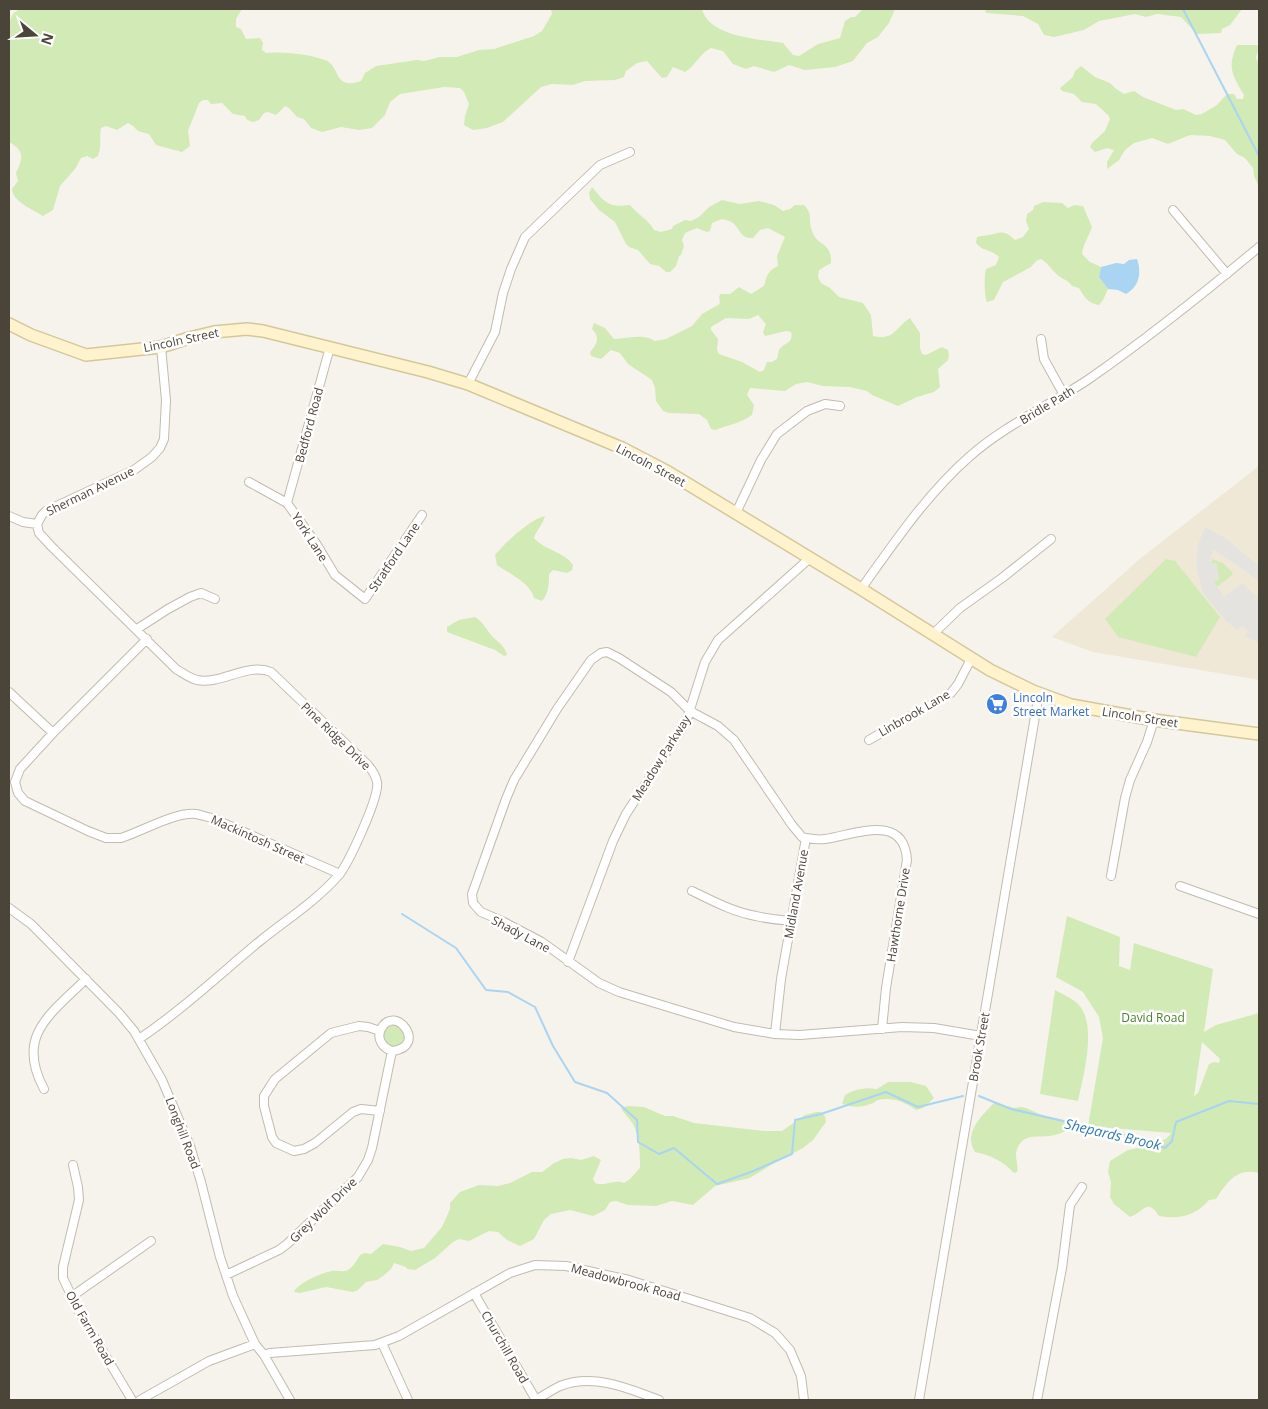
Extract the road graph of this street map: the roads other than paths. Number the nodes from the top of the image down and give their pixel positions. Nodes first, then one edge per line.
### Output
1 (630, 152) dead end
2 (1173, 210) dead end
3 (1259, 247) edge
4 (1226, 274) junction
5 (9, 324) edge
6 (1041, 339) dead end
7 (161, 347) junction
8 (330, 347) junction
9 (468, 384) junction
10 (1064, 395) junction
11 (840, 406) dead end
12 (249, 482) dead end
13 (287, 503) junction
14 (736, 513) junction
15 (422, 515) dead end
16 (9, 516) edge
17 (38, 524) junction
18 (1051, 539) dead end
19 (810, 558) junction
20 (861, 589) junction
21 (215, 599) dead end
22 (365, 600) joint
23 (137, 628) junction
24 (933, 634) junction
25 (147, 639) junction
26 (971, 658) junction
27 (9, 692) edge
28 (1039, 694) junction
29 (690, 711) junction
30 (1154, 720) junction
31 (53, 733) junction
32 (1259, 734) edge
33 (869, 740) dead end
34 (12, 787) edge
35 (806, 838) junction
36 (340, 874) junction
37 (1110, 876) dead end
38 (1180, 886) dead end
39 (692, 892) dead end
40 (9, 908) edge
41 (1259, 914) edge
42 (792, 921) junction
43 (568, 962) junction
44 (86, 979) junction
45 (882, 1029) junction
46 (380, 1031) junction
47 (775, 1034) junction
48 (981, 1036) junction
49 (139, 1039) junction
50 (392, 1051) junction
51 (44, 1089) dead end
52 (380, 1111) junction
53 (73, 1164) dead end
54 (1082, 1187) dead end
55 (151, 1241) dead end
56 (226, 1275) junction
57 (474, 1293) junction
58 (71, 1297) junction
59 (382, 1343) junction
60 (255, 1344) junction
61 (264, 1355) junction
62 (132, 1400) edge
63 (140, 1400) edge
64 (290, 1400) edge
65 (408, 1400) edge
66 (536, 1400) edge
67 (659, 1400) edge
68 (804, 1400) edge
69 (920, 1400) edge
70 (1037, 1400) edge

1 - 9 street
2 - 4 street
3 - 4 street, Bridle Path
4 - 10 street, Bridle Path
5 - 7 main road, Lincoln Street
6 - 10 street
7 - 8 main road, Lincoln Street
7 - 17 street, Sherman Avenue
8 - 9 main road, Lincoln Street
8 - 13 street, Bedford Road
9 - 14 main road, Lincoln Street
10 - 20 street, Bridle Path
11 - 14 street
12 - 13 street, York Lane
13 - 22 street, York Lane
14 - 19 main road, Lincoln Street
15 - 22 street, Stratford Lane
16 - 17 street, Sherman Avenue
17 - 23 street, Pine Ridge Drive
18 - 24 street
19 - 20 main road, Lincoln Street
19 - 29 street, Meadow Parkway
20 - 24 main road, Lincoln Street
21 - 23 street
23 - 25 street, Pine Ridge Drive
24 - 26 main road, Lincoln Street
25 - 31 street, Mackintosh Street
25 - 36 street, Pine Ridge Drive
26 - 28 main road, Lincoln Street
26 - 33 street, Linbrook Lane
27 - 31 street
28 - 30 main road, Lincoln Street
28 - 48 street, Brook Street
29 - 35 street, Midland Avenue
29 - 43 street, Meadow Parkway
29 - 43 street, Shady Lane
30 - 32 main road, Lincoln Street
30 - 37 street
31 - 34 street, Mackintosh Street
34 - 36 street, Mackintosh Street
35 - 42 street, Midland Avenue
35 - 45 street, Hawthorne Drive
36 - 49 street, Pine Ridge Drive
38 - 41 street
39 - 42 street
40 - 44 street, Longhill Road
42 - 47 street, Midland Avenue
43 - 47 street, Shady Lane
44 - 49 street, Longhill Road
44 - 51 street
45 - 47 street, Shady Lane
45 - 48 street, Shady Lane
46 - 50 street
46 - 50 street
46 - 52 street
48 - 69 street, Brook Street
49 - 56 street, Longhill Road
50 - 52 street, Grey Wolf Drive
52 - 56 street, Grey Wolf Drive
53 - 58 street, Old Farm Road
54 - 70 street
55 - 58 street
56 - 60 street, Longhill Road
57 - 59 street, Meadowbrook Road
57 - 66 street, Churchill Road
57 - 68 street, Meadowbrook Road
58 - 62 street, Old Farm Road
59 - 61 street, Meadowbrook Road
59 - 65 street
60 - 61 street, Longhill Road
60 - 63 street
61 - 64 street, Longhill Road
66 - 67 street

